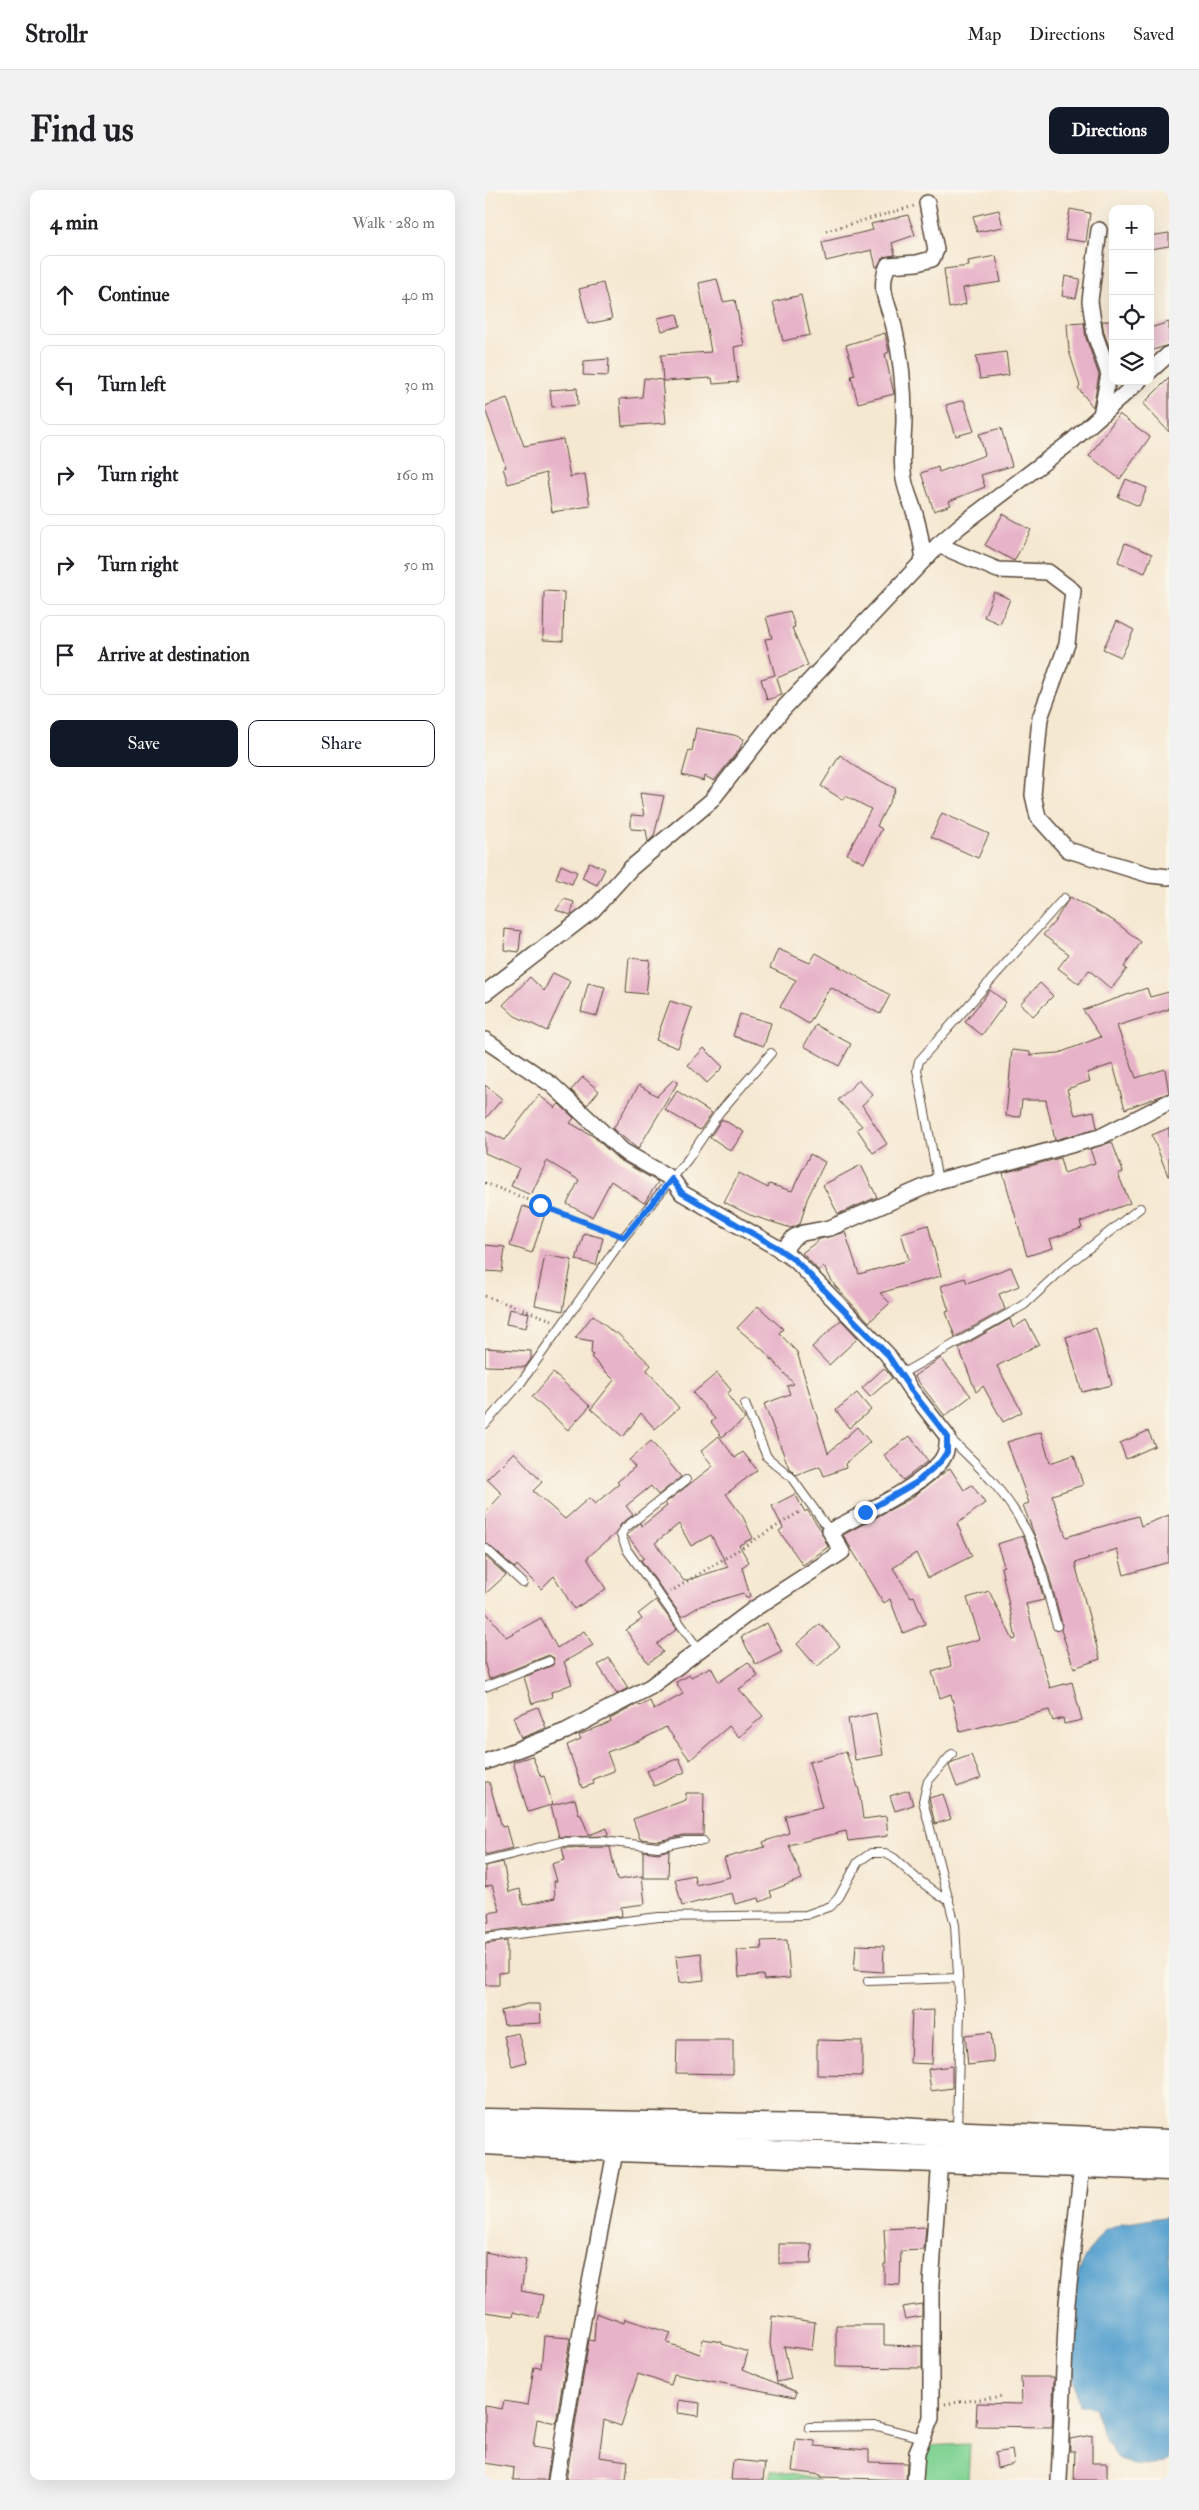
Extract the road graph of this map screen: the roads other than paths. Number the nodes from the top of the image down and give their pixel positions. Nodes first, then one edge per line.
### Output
1 (927, 202) road end
2 (1099, 230) dead end
3 (1169, 354) edge
4 (1154, 367) edge
5 (1135, 385) edge
6 (1101, 415) junction
7 (937, 545) junction
8 (924, 560) junction
9 (1169, 877) edge
10 (1064, 898) dead end
11 (485, 993) edge
12 (485, 1040) edge
13 (771, 1053) dead end
14 (1169, 1102) edge
15 (672, 1179) junction
16 (938, 1181) junction
17 (1140, 1208) dead end
18 (782, 1252) junction
19 (901, 1374) junction
20 (745, 1404) dead end
21 (485, 1424) edge
22 (947, 1436) junction
23 (686, 1480) dead end
24 (830, 1531) junction
25 (485, 1548) edge
26 (523, 1583) dead end
27 (1057, 1626) dead end
28 (699, 1650) junction
29 (549, 1661) dead end
30 (485, 1687) edge
31 (952, 1754) dead end
32 (485, 1762) edge
33 (703, 1841) dead end
34 (485, 1861) edge
35 (949, 1899) junction
36 (485, 1938) edge
37 (958, 1978) junction
38 (868, 1981) dead end
39 (485, 2122) edge
40 (957, 2134) junction
41 (617, 2137) junction
42 (485, 2141) edge
43 (1169, 2143) edge
44 (940, 2159) junction
45 (1082, 2164) junction
46 (1169, 2167) edge
47 (867, 2426) junction
48 (923, 2438) junction
49 (556, 2480) edge
50 (915, 2480) edge
51 (1059, 2480) edge

1 - 8 street
2 - 6 street
3 - 4 street
5 - 6 street
6 - 7 street
7 - 8 street
7 - 9 street
8 - 11 street
10 - 16 lane
12 - 15 street
13 - 15 lane
14 - 16 street
15 - 18 street
15 - 21 lane
16 - 18 street
17 - 19 lane
18 - 19 street
19 - 22 street
20 - 24 lane
22 - 24 street
22 - 27 lane
23 - 28 lane
24 - 28 street
25 - 26 lane
28 - 32 street
29 - 30 lane
31 - 35 lane
33 - 34 lane
35 - 36 lane
35 - 37 lane
37 - 38 lane
37 - 40 lane
39 - 41 highway
40 - 41 highway
40 - 43 highway
41 - 42 highway
41 - 44 highway
41 - 49 street
44 - 45 highway
44 - 48 street
45 - 46 highway
45 - 51 street
47 - 47 lane
47 - 48 lane
48 - 50 street

